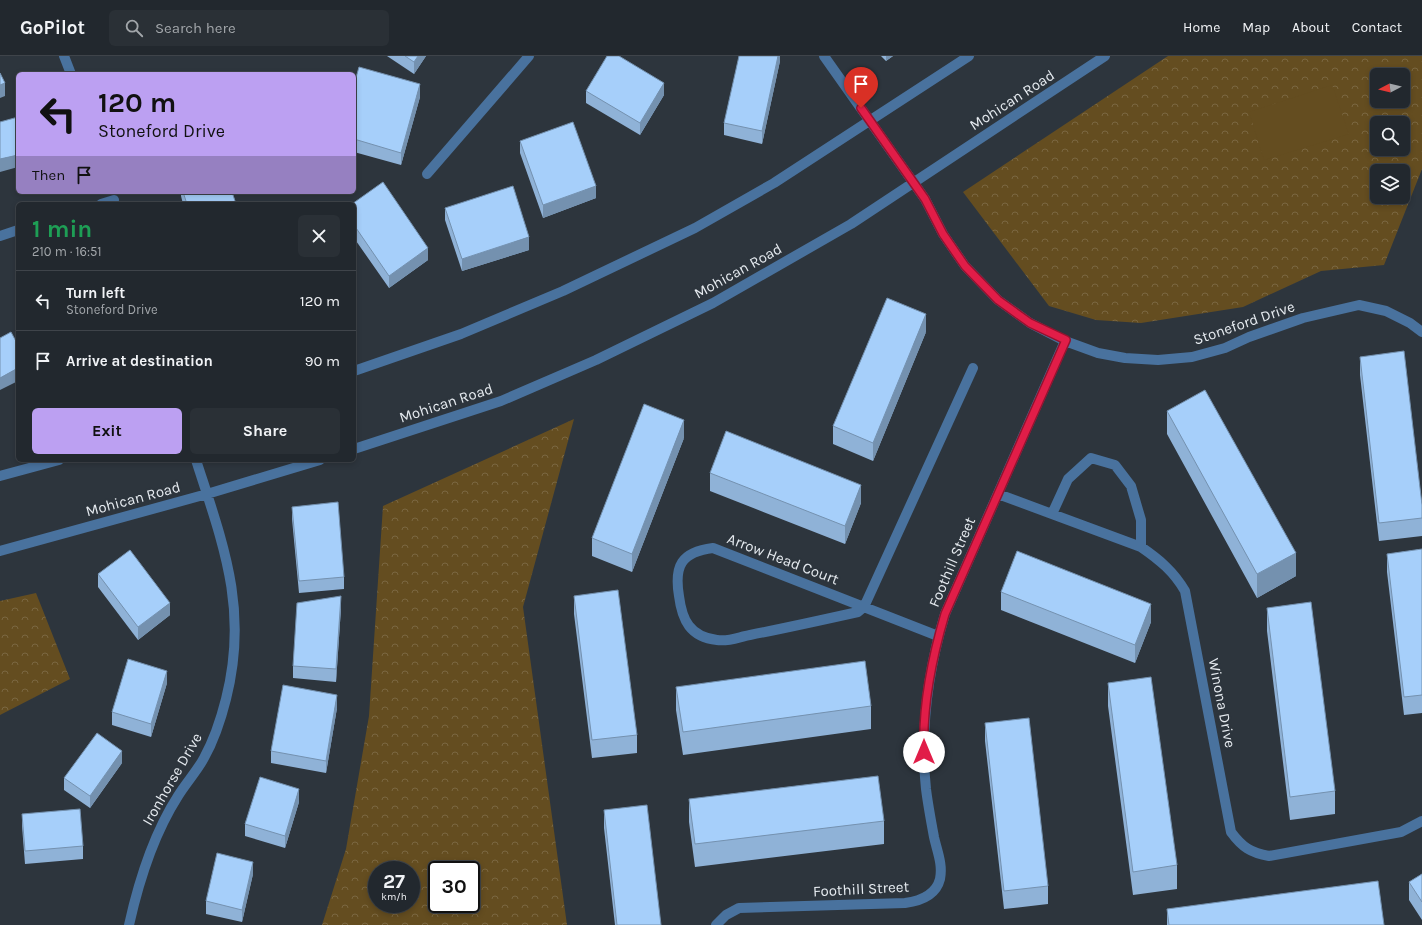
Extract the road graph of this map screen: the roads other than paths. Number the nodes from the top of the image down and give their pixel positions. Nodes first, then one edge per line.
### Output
1 (64, 56) edge
2 (824, 56) edge
3 (969, 56) edge
4 (1105, 56) edge
5 (527, 58) edge
6 (70, 72) edge
7 (870, 120) junction
8 (427, 174) dead end
9 (914, 183) junction
10 (16, 231) edge
11 (0, 236) edge
12 (1422, 332) edge
13 (1066, 340) junction
14 (973, 368) dead end
15 (356, 370) edge
16 (356, 448) edge
17 (52, 462) edge
18 (197, 462) edge
19 (313, 462) edge
20 (0, 476) edge
21 (207, 494) junction
22 (998, 494) junction
23 (1052, 514) junction
24 (1141, 547) junction
25 (0, 551) edge
26 (864, 607) junction
27 (938, 636) junction
28 (1422, 821) edge
29 (129, 925) edge
30 (716, 925) edge

1 - 6 street
2 - 7 street, Stoneford Drive
3 - 7 street
4 - 9 street, Mohican Road
5 - 8 street
7 - 9 street, Stoneford Drive
7 - 15 street
9 - 13 street, Stoneford Drive
9 - 16 street, Mohican Road
10 - 11 street
12 - 13 street, Stoneford Drive
13 - 22 street, Foothill Street
14 - 26 street
17 - 20 street
18 - 21 street, Ironhorse Drive
19 - 21 street, Mohican Road
21 - 25 street, Mohican Road
21 - 29 street, Ironhorse Drive
22 - 23 street, Winona Drive
22 - 27 street, Foothill Street
23 - 24 street, Winona Drive
23 - 24 street
24 - 28 street, Winona Drive
26 - 26 street, Arrow Head Court
26 - 27 street, Arrow Head Court
27 - 30 street, Foothill Street

